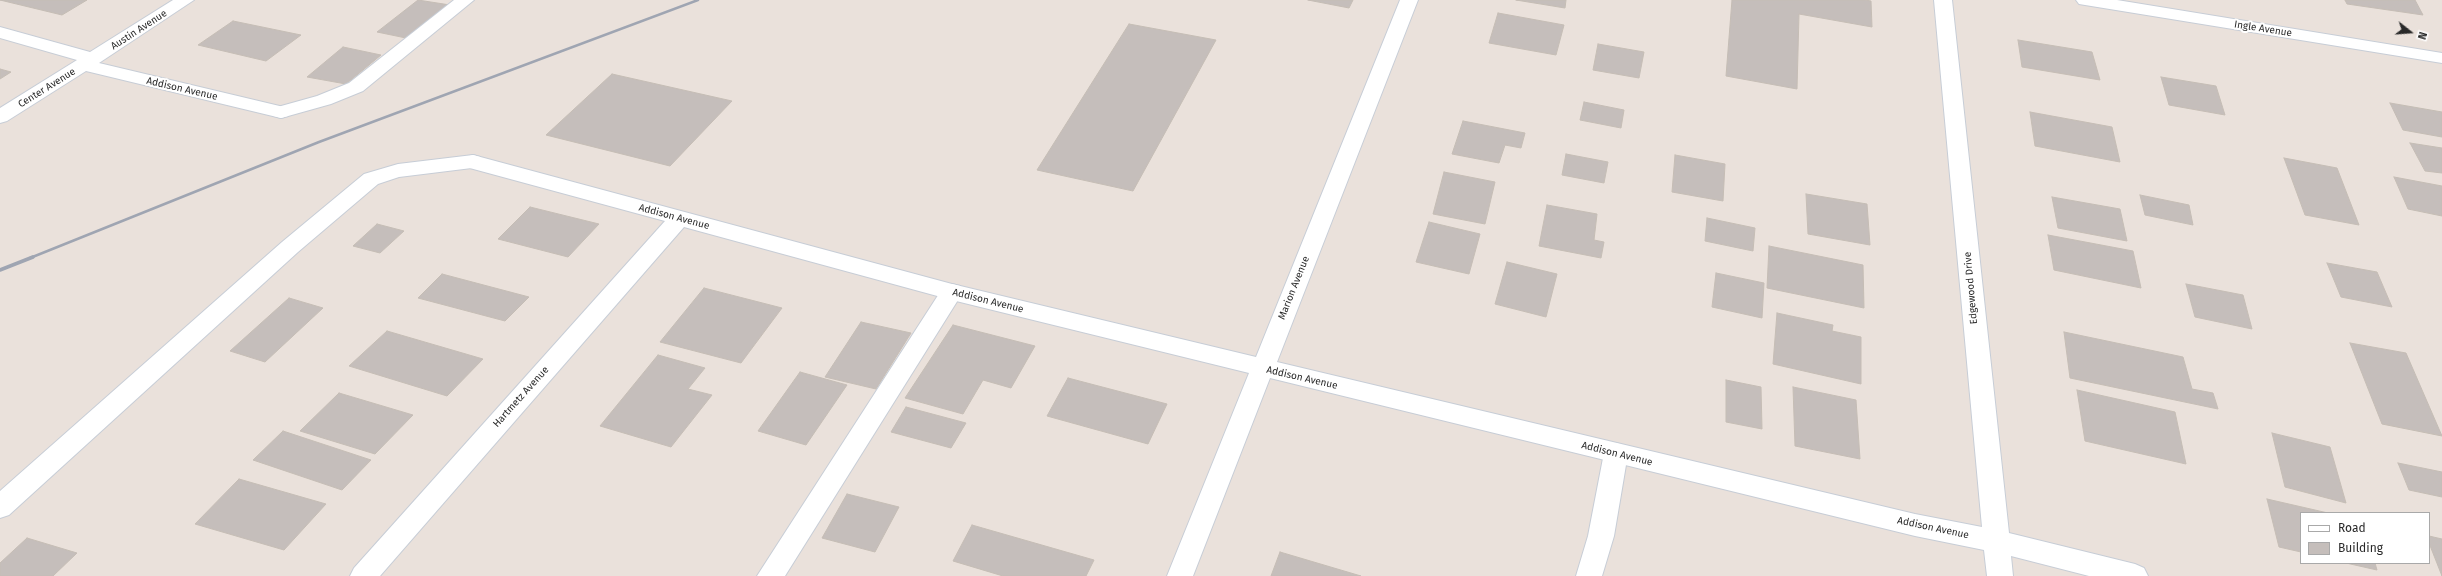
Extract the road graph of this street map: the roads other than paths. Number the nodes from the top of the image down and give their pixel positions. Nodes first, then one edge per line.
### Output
1 (185, 0) edge
2 (465, 0) edge
3 (1409, 0) edge
4 (1942, 0) edge
5 (2085, 0) edge
6 (0, 32) edge
7 (2442, 58) edge
8 (88, 62) junction
9 (0, 117) edge
10 (679, 219) junction
11 (952, 292) junction
12 (1262, 368) junction
13 (1616, 453) junction
14 (0, 507) edge
15 (1995, 541) junction
16 (363, 576) edge
17 (770, 576) edge
18 (1180, 576) edge
19 (1589, 576) edge
20 (2000, 576) edge
21 (2135, 576) edge

1 - 8 street, Austin Avenue
2 - 8 street, Addison Avenue
3 - 12 street, Marion Avenue
4 - 15 street, Edgewood Drive
5 - 7 street, Ingle Avenue
6 - 8 street, Addison Avenue
8 - 9 street, Center Avenue
10 - 11 street, Addison Avenue
10 - 14 street, Addison Avenue
10 - 16 street, Hartmetz Avenue
11 - 12 street, Addison Avenue
11 - 17 street
12 - 13 street, Addison Avenue
12 - 18 street, Marion Avenue
13 - 15 street, Addison Avenue
13 - 19 street
15 - 20 street, Edgewood Drive
15 - 21 street, Addison Avenue

